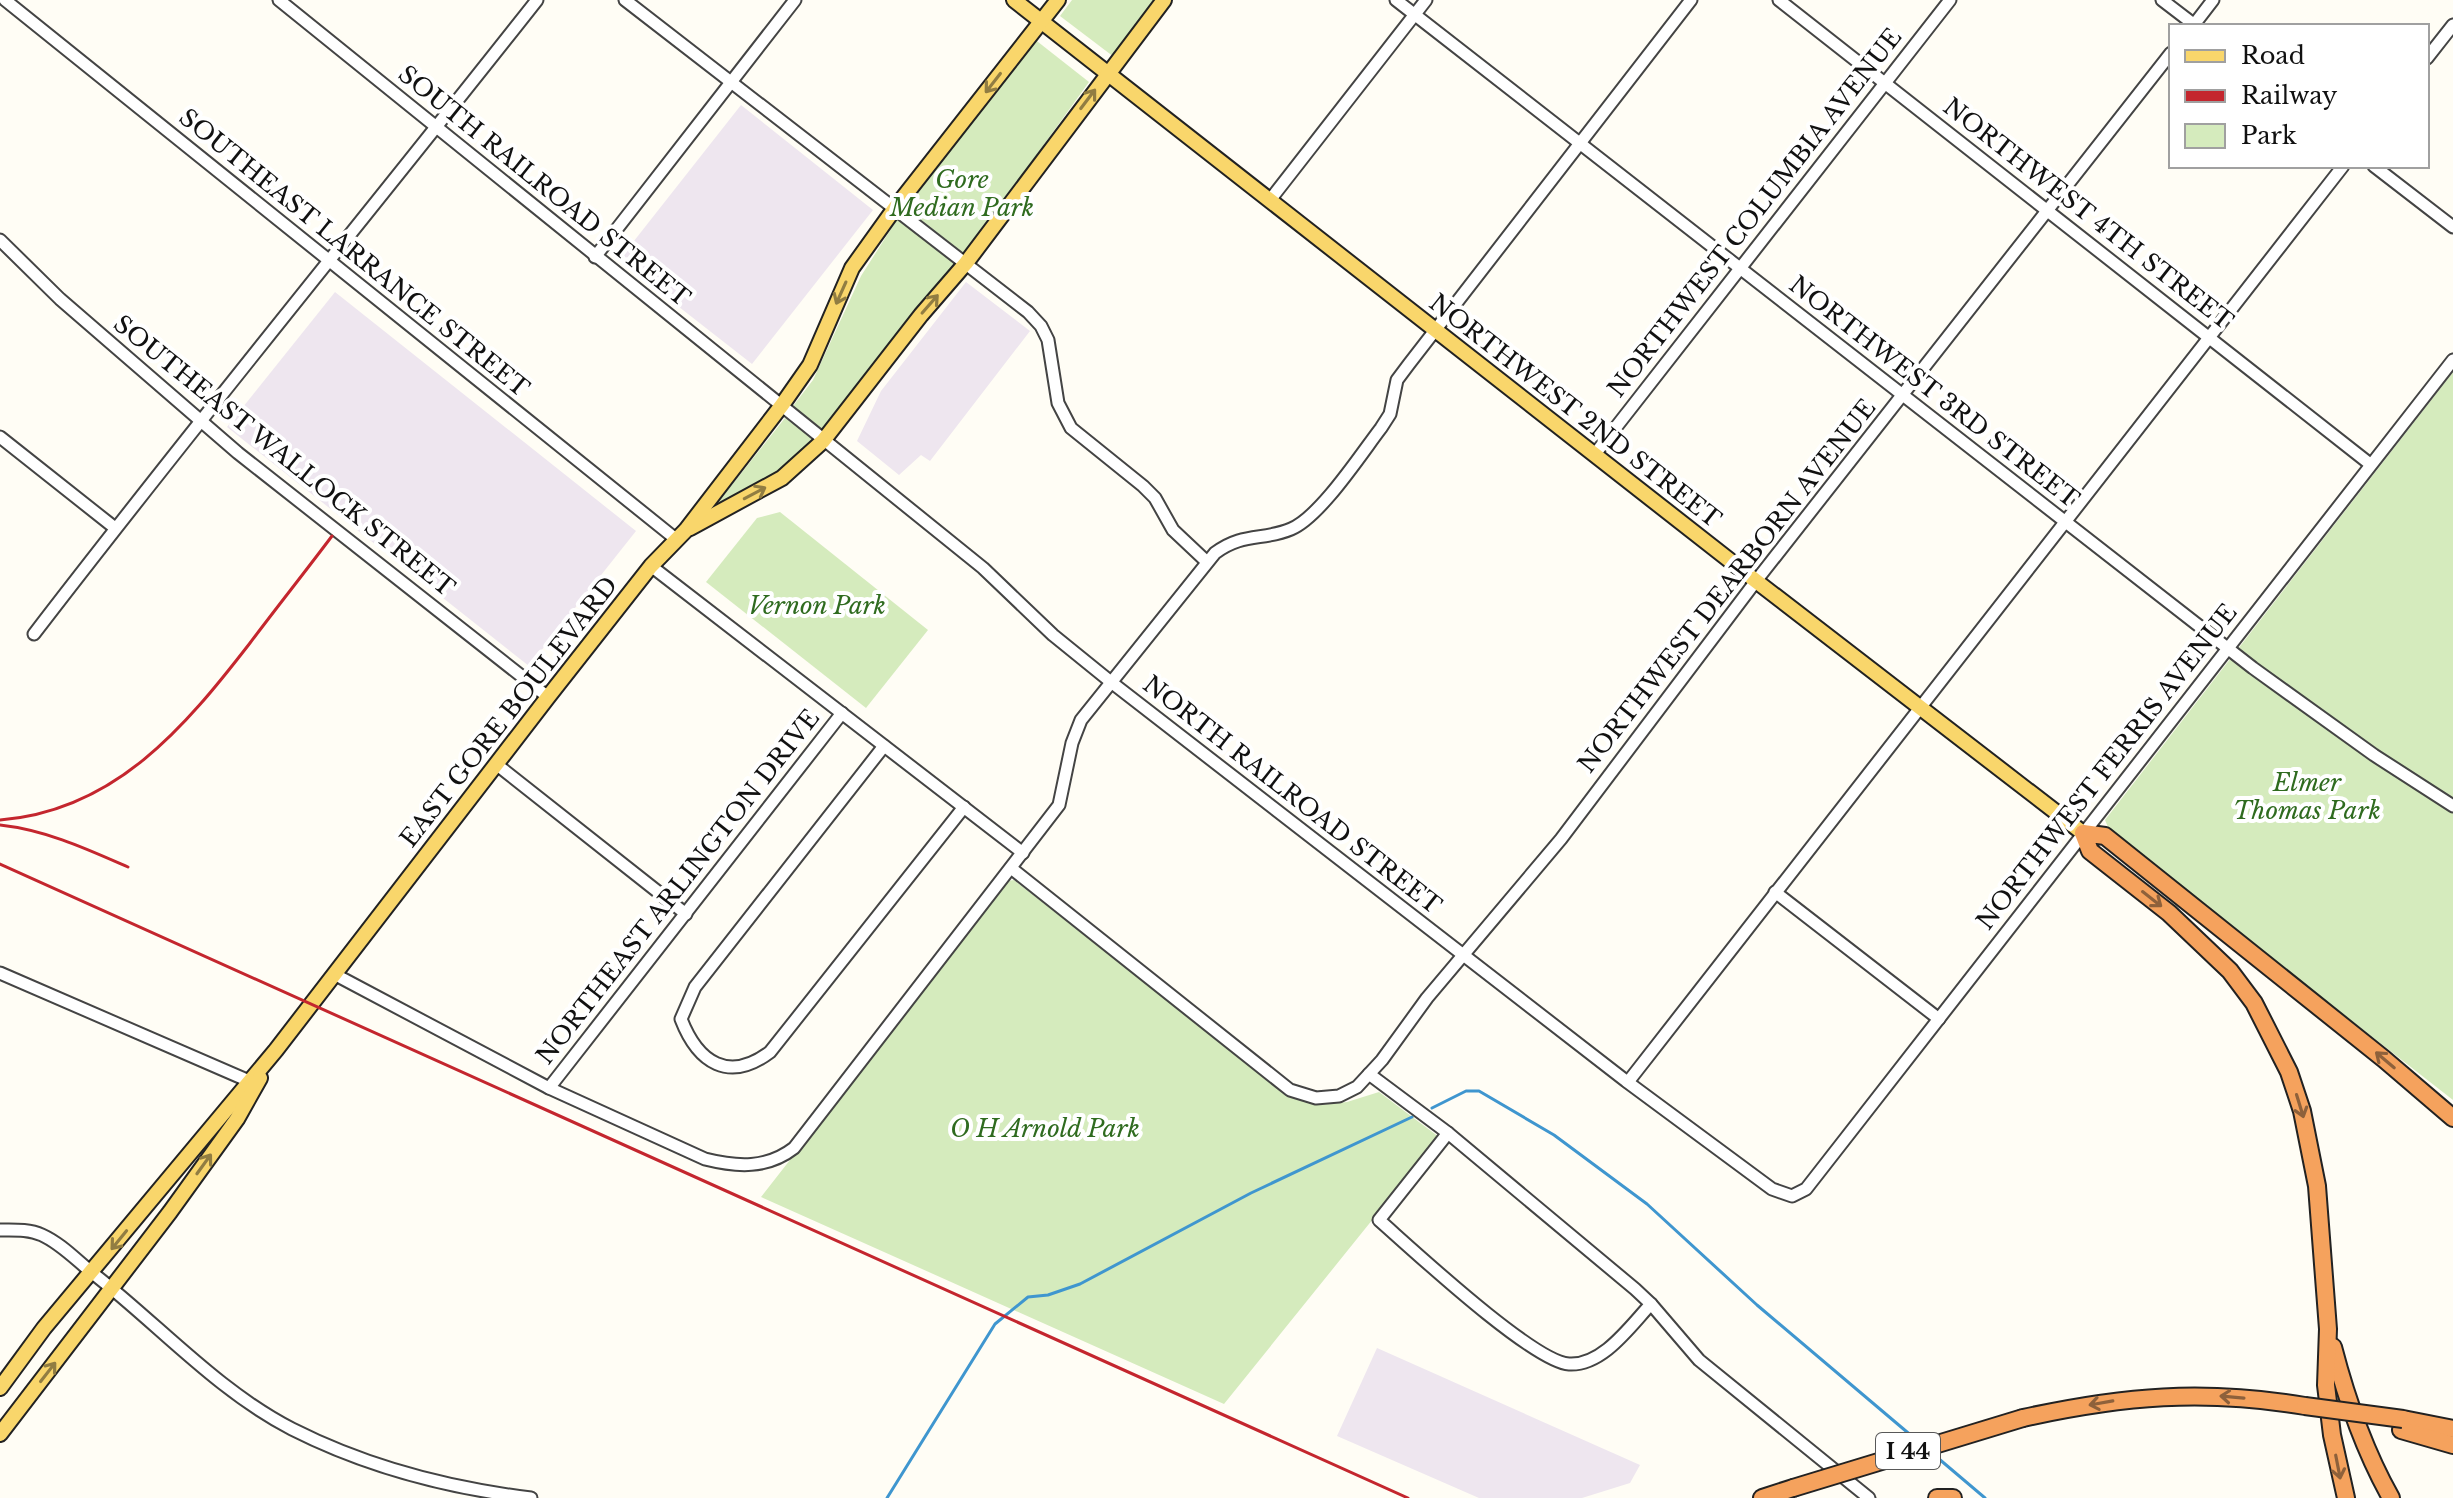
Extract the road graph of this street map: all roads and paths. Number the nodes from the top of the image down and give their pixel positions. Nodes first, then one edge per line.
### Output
1 (279, 0) edge
2 (537, 0) edge
3 (625, 0) edge
4 (795, 0) edge
5 (1014, 0) edge
6 (1058, 0) edge
7 (1164, 0) edge
8 (1396, 0) edge
9 (1426, 0) edge
10 (1691, 0) edge
11 (1779, 0) edge
12 (1950, 0) edge
13 (2162, 0) edge
14 (2213, 0) edge
15 (5, 3) edge
16 (1414, 14) junction
17 (1042, 21) junction
18 (2193, 24) edge
19 (2195, 24) edge
20 (2453, 25) edge
21 (2429, 55) edge
22 (2169, 56) edge
23 (1107, 74) junction
24 (731, 82) junction
25 (1885, 83) junction
26 (436, 128) junction
27 (1578, 144) junction
28 (2341, 168) edge
29 (2377, 168) edge
30 (1270, 200) junction
31 (895, 208) junction
32 (2048, 210) junction
33 (2453, 227) edge
34 (0, 240) edge
35 (595, 257) junction
36 (330, 262) junction
37 (966, 263) junction
38 (1740, 269) junction
39 (1435, 328) junction
40 (2209, 336) junction
41 (2453, 360) edge
42 (1903, 396) junction
43 (782, 405) junction
44 (200, 421) junction
45 (0, 437) edge
46 (823, 441) junction
47 (1595, 454) junction
48 (2370, 464) junction
49 (2064, 521) junction
50 (115, 528) junction
51 (681, 535) junction
52 (1207, 562) junction
53 (651, 566) junction
54 (1756, 581) junction
55 (34, 634) dead end
56 (2226, 648) junction
57 (1111, 682) junction
58 (548, 697) junction
59 (1919, 707) junction
60 (842, 713) junction
61 (884, 746) junction
62 (496, 764) junction
63 (2453, 806) edge
64 (964, 807) junction
65 (2083, 833) junction
66 (1023, 853) junction
67 (1011, 868) junction
68 (1775, 892) junction
69 (686, 914) junction
70 (1464, 956) junction
71 (0, 973) edge
72 (334, 974) junction
73 (1939, 1019) junction
74 (1369, 1074) junction
75 (1628, 1082) junction
76 (252, 1083) junction
77 (549, 1088) junction
78 (2450, 1116) edge
79 (1448, 1133) junction
80 (1792, 1196) joint
81 (0, 1230) edge
82 (92, 1272) junction
83 (113, 1289) junction
84 (1651, 1304) junction
85 (2328, 1329) junction
86 (0, 1388) edge
87 (2402, 1424) junction
88 (2453, 1429) edge
89 (1, 1432) edge
90 (2453, 1445) edge
91 (531, 1498) edge
92 (1762, 1498) edge
93 (1869, 1498) edge
94 (1937, 1498) edge
95 (1953, 1498) edge
96 (2346, 1498) edge
97 (2391, 1498) edge

1 - 26 street, SOUTH RAILROAD STREET
2 - 26 street
3 - 24 street
4 - 24 street
5 - 17 main road, NORTHWEST 2ND STREET
6 - 17 main road, EAST GORE BOULEVARD
7 - 23 main road
8 - 16 street, NORTHWEST 3RD STREET
9 - 16 street
10 - 27 street
11 - 25 street, NORTHWEST 4TH STREET
12 - 25 street, NORTHWEST COLUMBIA AVENUE
13 - 18 street
14 - 19 street
15 - 36 street, SOUTHEAST LARRANCE STREET
16 - 27 street, NORTHWEST 3RD STREET
16 - 30 street
17 - 23 main road, NORTHWEST 2ND STREET
17 -> 31 main road, EAST GORE BOULEVARD
20 - 21 street
22 - 32 street, NORTHWEST DEARBORN AVENUE
23 - 30 main road, NORTHWEST 2ND STREET
37 -> 23 main road
24 - 31 street
24 - 35 street
25 - 32 street, NORTHWEST 4TH STREET
25 - 38 street, NORTHWEST COLUMBIA AVENUE
26 - 35 street, SOUTH RAILROAD STREET
26 - 36 street
27 - 38 street, NORTHWEST 3RD STREET
27 - 39 street
28 - 40 street
29 - 33 street
30 - 39 main road, NORTHWEST 2ND STREET
31 - 37 street
31 -> 43 main road, EAST GORE BOULEVARD
32 - 40 street, NORTHWEST 4TH STREET
32 - 42 street, NORTHWEST DEARBORN AVENUE
34 - 44 street, SOUTHEAST WALLOCK STREET
35 - 43 street, SOUTH RAILROAD STREET
36 - 44 street
36 - 51 street, SOUTHEAST LARRANCE STREET
46 -> 37 main road
37 - 52 street
38 - 42 street, NORTHWEST 3RD STREET
38 - 47 street, NORTHWEST COLUMBIA AVENUE
39 - 47 main road, NORTHWEST 2ND STREET
39 - 52 street
40 - 48 street, NORTHWEST 4TH STREET
40 - 49 street
41 - 48 street, NORTHWEST FERRIS AVENUE
42 - 49 street, NORTHWEST 3RD STREET
42 - 54 street, NORTHWEST DEARBORN AVENUE
43 - 46 street, NORTH RAILROAD STREET
43 - 51 main road, EAST GORE BOULEVARD
44 - 50 street
44 - 58 street, SOUTHEAST WALLOCK STREET
45 - 50 street
51 -> 46 main road
46 - 57 street, NORTH RAILROAD STREET
47 - 54 main road, NORTHWEST 2ND STREET
48 - 56 street, NORTHWEST FERRIS AVENUE
49 - 56 street, NORTHWEST 3RD STREET
49 - 59 street
50 - 55 street
51 - 53 main road, EAST GORE BOULEVARD
52 - 57 street
53 - 58 main road, EAST GORE BOULEVARD
53 - 60 street
54 - 59 main road, NORTHWEST 2ND STREET
54 - 70 street, NORTHWEST DEARBORN AVENUE
56 - 63 street, NORTHWEST 3RD STREET
56 - 65 street, NORTHWEST FERRIS AVENUE
57 - 66 street
57 - 70 street, NORTH RAILROAD STREET
58 - 62 main road, EAST GORE BOULEVARD
59 - 65 main road, NORTHWEST 2ND STREET
59 - 68 street
60 - 61 street
60 - 69 street, NORTHEAST ARLINGTON DRIVE
61 - 64 street
61 - 64 street
62 - 69 street
62 - 72 main road, EAST GORE BOULEVARD
64 - 66 street
65 - 73 street, NORTHWEST FERRIS AVENUE
78 -> 65 highway
65 -> 85 highway
66 - 67 street
67 - 74 street, NORTHWEST DEARBORN AVENUE
67 - 77 street
68 - 73 street
68 - 75 street
69 - 77 street, NORTHEAST ARLINGTON DRIVE
70 - 74 street, NORTHWEST DEARBORN AVENUE
70 - 75 street, NORTH RAILROAD STREET
71 - 76 street
72 - 76 main road, EAST GORE BOULEVARD
72 - 77 street
73 - 80 street, NORTHWEST FERRIS AVENUE
74 - 79 street
75 - 80 street, NORTH RAILROAD STREET
76 -> 82 main road, EAST GORE BOULEVARD
83 -> 76 main road, EAST GORE BOULEVARD
79 - 84 street
79 - 84 street
81 - 82 street
82 - 83 street
82 - 86 main road, EAST GORE BOULEVARD
89 -> 83 main road, EAST GORE BOULEVARD
83 - 91 street
84 - 93 street
85 -> 96 highway
85 - 97 highway
87 - 88 highway
87 - 90 highway, I 44
87 -> 92 highway, I 44, bridge
94 - 95 highway, I 44

